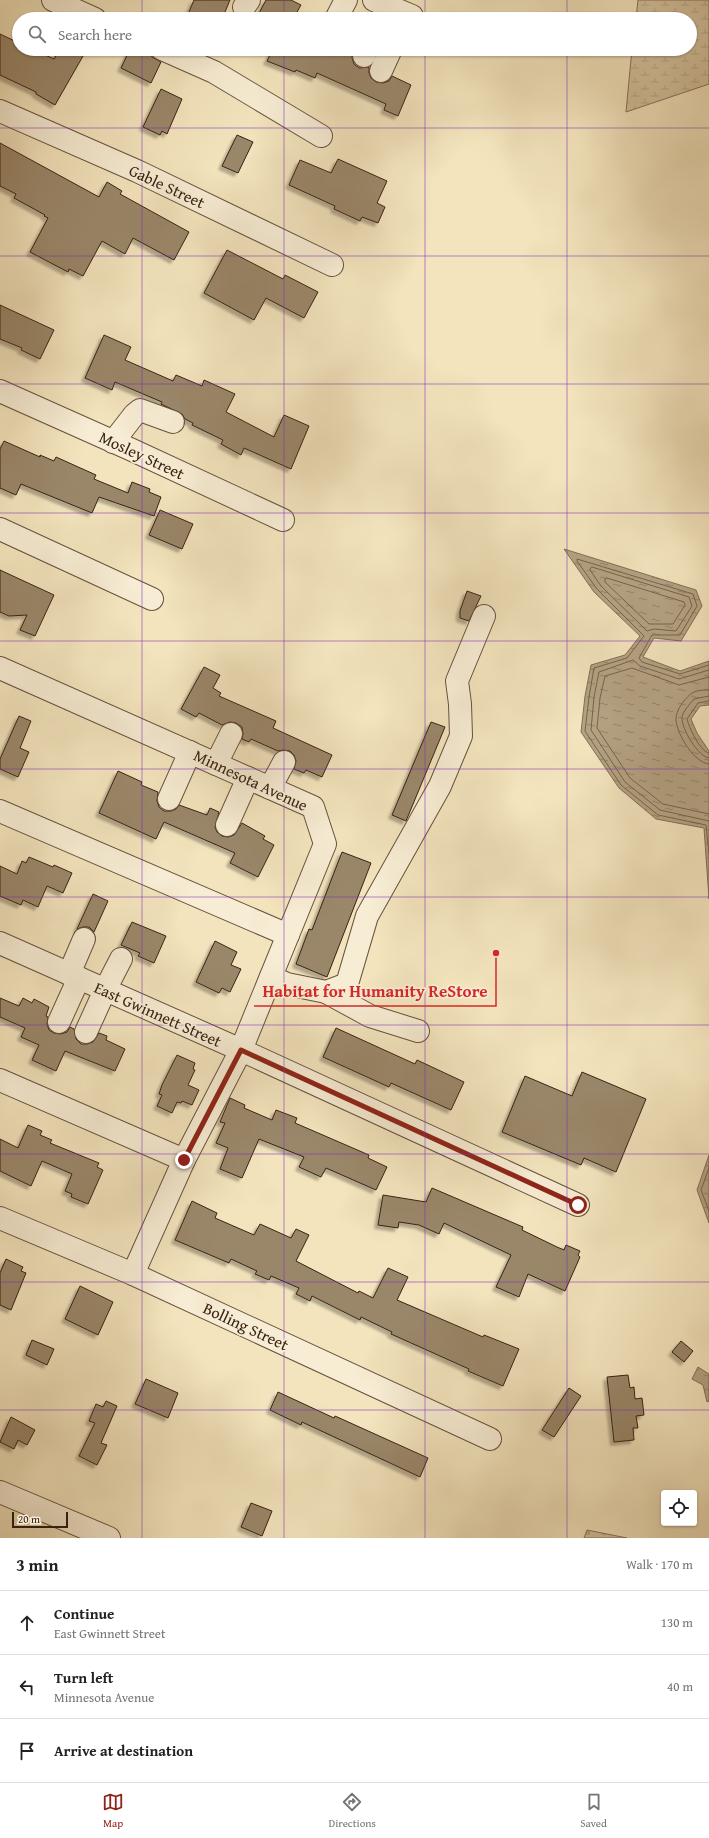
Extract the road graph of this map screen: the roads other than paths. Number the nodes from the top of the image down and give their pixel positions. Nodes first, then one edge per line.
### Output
1 (53, 0) edge
2 (346, 0) edge
3 (380, 8) edge
4 (80, 12) edge
5 (340, 12) edge
6 (392, 12) edge
7 (178, 56) edge
8 (388, 56) edge
9 (381, 71) dead end
10 (0, 111) edge
11 (321, 136) dead end
12 (332, 265) dead end
13 (0, 391) edge
14 (173, 422) dead end
15 (113, 442) junction
16 (283, 520) dead end
17 (0, 528) edge
18 (152, 599) dead end
19 (484, 616) dead end
20 (0, 668) edge
21 (231, 734) dead end
22 (190, 752) junction
23 (284, 762) dead end
24 (216, 764) junction
25 (248, 778) junction
26 (270, 788) junction
27 (169, 800) dead end
28 (0, 811) edge
29 (227, 825) dead end
30 (288, 935) junction
31 (84, 939) dead end
32 (0, 943) edge
33 (121, 959) dead end
34 (74, 976) junction
35 (271, 977) junction
36 (105, 990) junction
37 (326, 992) junction
38 (59, 1022) dead end
39 (418, 1031) dead end
40 (86, 1032) dead end
41 (241, 1050) junction
42 (0, 1080) edge
43 (184, 1160) junction
44 (578, 1205) dead end
45 (0, 1218) edge
46 (133, 1274) junction
47 (490, 1439) dead end
48 (0, 1492) edge
49 (109, 1538) edge

1 - 4 street
2 - 5 street
3 - 6 street
7 - 11 street
8 - 9 street
10 - 12 street, Gable Street
13 - 15 street, Mosley Street
14 - 15 street
15 - 16 street, Mosley Street
17 - 18 street
19 - 37 street
20 - 22 street, Minnesota Avenue
21 - 24 street
22 - 24 street, Minnesota Avenue
22 - 27 street
23 - 26 street
24 - 25 street, Minnesota Avenue
25 - 26 street, Minnesota Avenue
25 - 29 street
26 - 30 street, Minnesota Avenue
28 - 30 street
30 - 35 street, Minnesota Avenue
31 - 34 street
32 - 34 street, East Gwinnett Street
33 - 36 street
34 - 36 street, East Gwinnett Street
34 - 38 street
35 - 37 street
35 - 41 street, Minnesota Avenue
36 - 40 street
36 - 41 street, East Gwinnett Street
37 - 39 street
41 - 43 street, Minnesota Avenue
41 - 44 street, East Gwinnett Street
42 - 43 street
43 - 46 street, Minnesota Avenue
45 - 46 street, Bolling Street
46 - 47 street, Bolling Street
48 - 49 street

